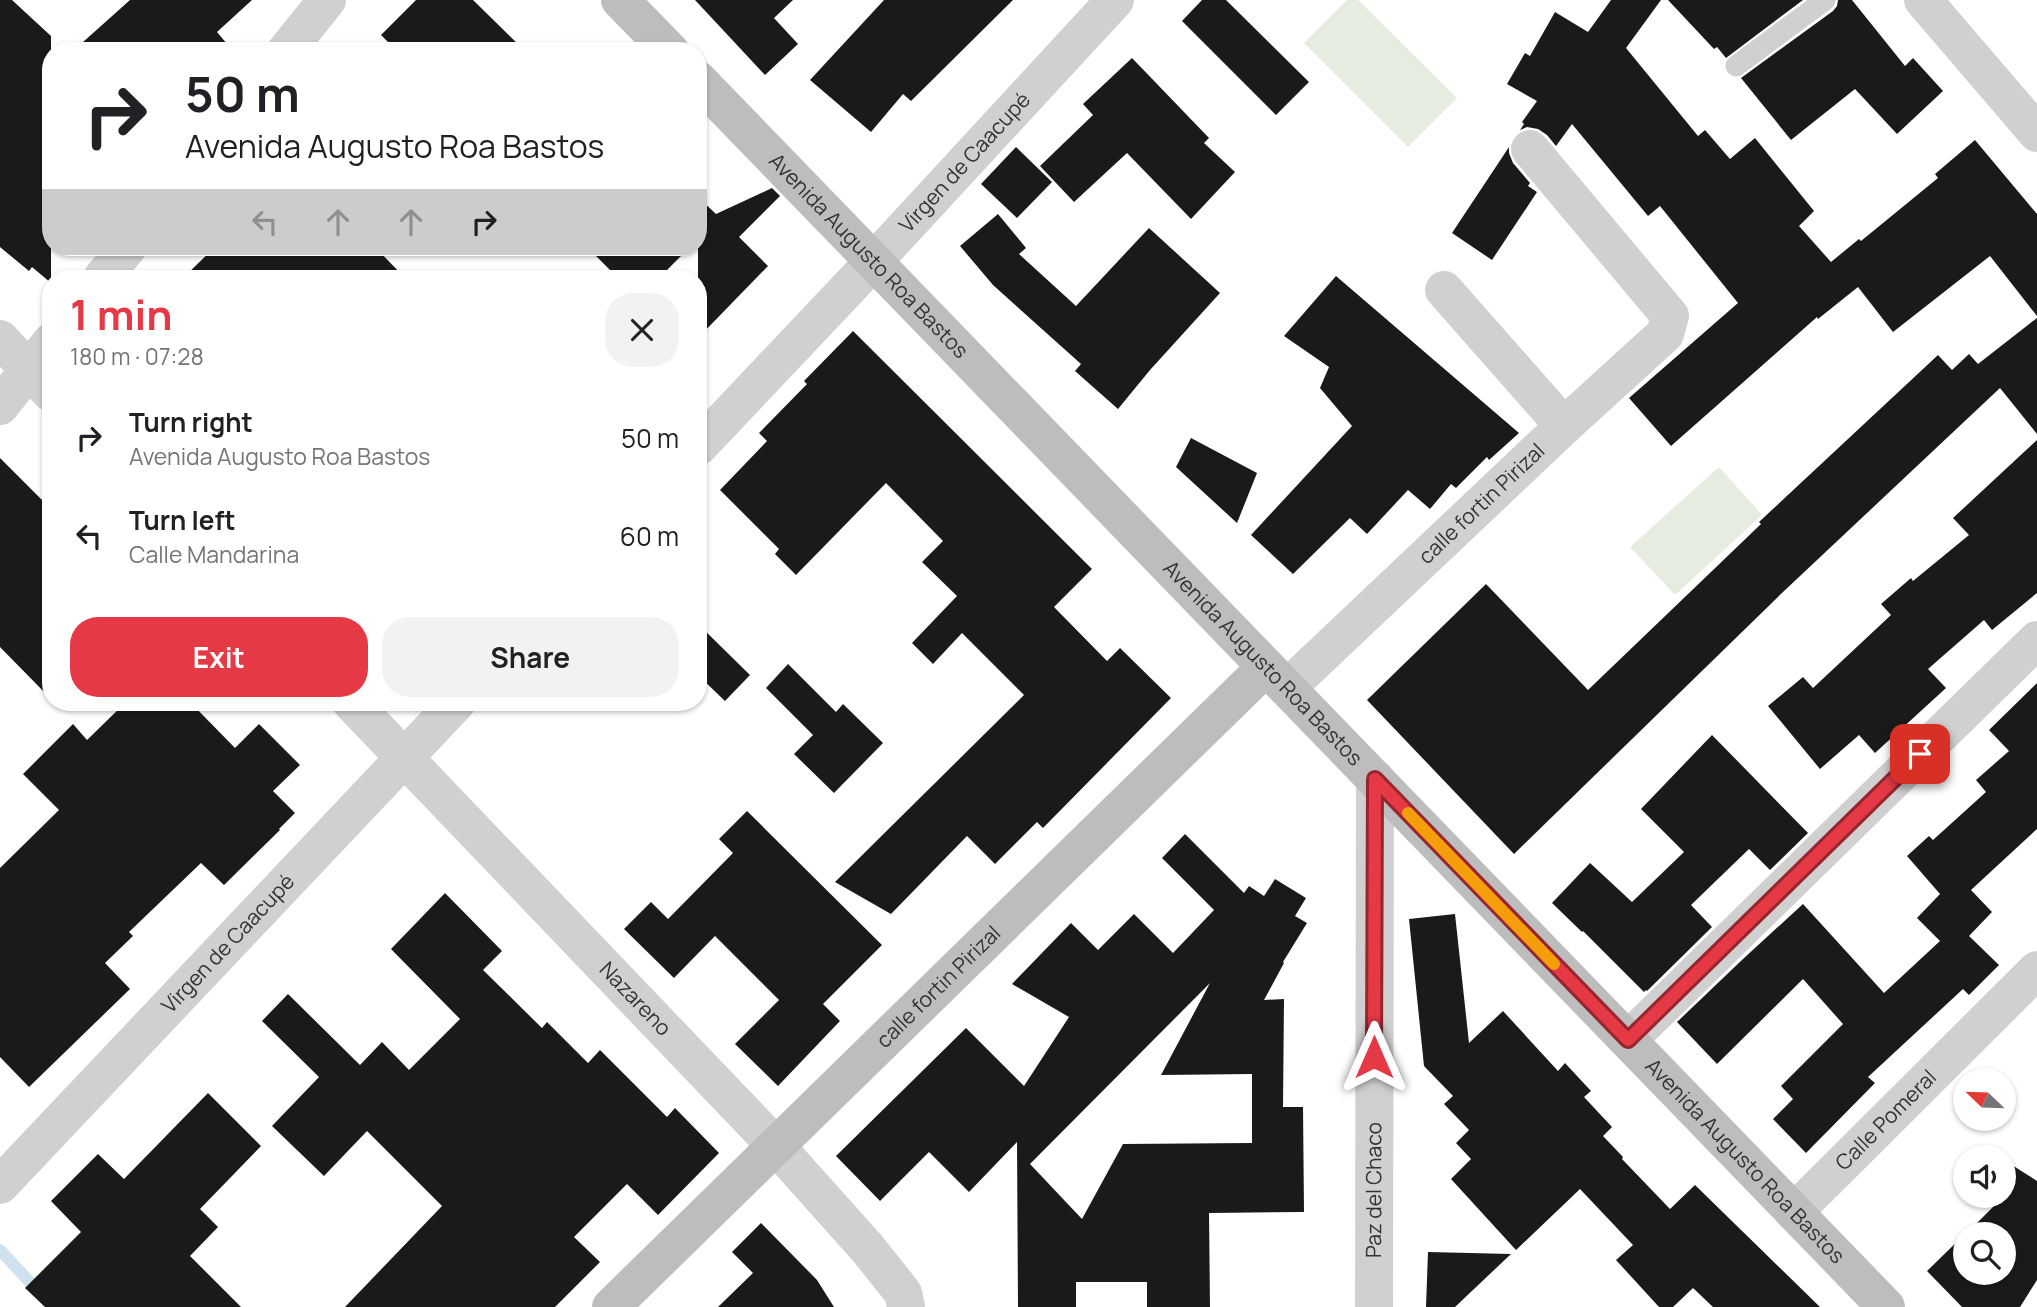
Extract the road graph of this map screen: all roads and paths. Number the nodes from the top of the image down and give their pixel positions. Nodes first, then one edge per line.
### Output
1 (327, 0) edge
2 (620, 0) edge
3 (1115, 0) edge
4 (1825, 0) edge
5 (1923, 0) edge
6 (293, 42) edge
7 (661, 42) edge
8 (1736, 66) dead end
9 (707, 89) edge
10 (2037, 133) edge
11 (1530, 149) dead end
12 (121, 256) edge
13 (874, 261) junction
14 (109, 270) edge
15 (1444, 290) dead end
16 (0, 339) edge
17 (42, 368) edge
18 (42, 370) edge
19 (0, 406) edge
20 (1564, 426) junction
21 (707, 437) edge
22 (2037, 640) edge
23 (1277, 678) junction
24 (360, 711) edge
25 (448, 711) edge
26 (404, 757) junction
27 (1375, 779) junction
28 (2037, 970) edge
29 (1628, 1040) junction
30 (775, 1145) junction
31 (0, 1185) edge
32 (1794, 1212) junction
33 (611, 1307) edge
34 (906, 1307) edge
35 (1374, 1307) edge
36 (1886, 1307) edge

1 - 6 street
2 - 7 main road
3 - 13 street, Virgen de Caacupé
4 - 8 lane
5 - 10 street
9 - 13 main road, Avenida Augusto Roa Bastos
11 - 20 street, calle fortin Pirizal
12 - 14 street
13 - 21 street, Virgen de Caacupé
13 - 23 main road, Avenida Augusto Roa Bastos
15 - 20 street
16 - 17 street
18 - 19 street
20 - 23 street, calle fortin Pirizal
22 - 29 street
23 - 27 main road, Avenida Augusto Roa Bastos
23 - 30 main road, calle fortin Pirizal
24 - 26 street, Nazareno
25 - 26 street, Virgen de Caacupé
26 - 30 street, Nazareno
26 - 31 street, Virgen de Caacupé
27 - 29 main road, Avenida Augusto Roa Bastos
27 - 35 street, Paz del Chaco
28 - 32 street, Calle Pomeral
29 - 32 main road, Avenida Augusto Roa Bastos
30 - 33 main road, calle fortin Pirizal
30 - 34 street, Nazareno
32 - 36 main road, Avenida Augusto Roa Bastos

